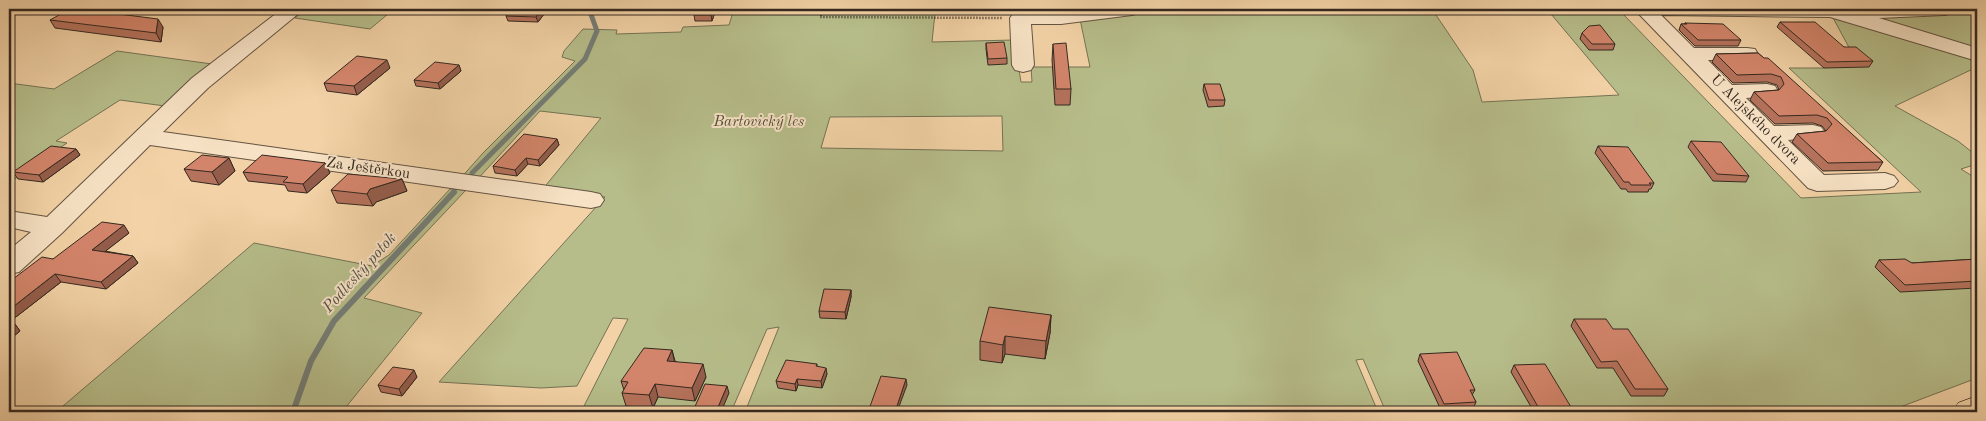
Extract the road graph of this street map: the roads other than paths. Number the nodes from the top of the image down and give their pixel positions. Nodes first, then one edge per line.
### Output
1 (294, 9) edge
2 (1132, 9) edge
3 (1644, 9) edge
4 (1662, 9) edge
5 (1945, 9) edge
6 (1847, 15) junction
7 (1689, 54) junction
8 (1747, 54) edge
9 (1977, 55) edge
10 (1022, 65) dead end
11 (1767, 91) edge
12 (1727, 92) junction
13 (1813, 132) edge
14 (1768, 133) junction
15 (144, 137) junction
16 (1885, 181) dead end
17 (591, 200) dead end
18 (9, 219) edge
19 (53, 227) junction
20 (9, 265) edge
21 (1977, 409) edge
22 (1970, 412) edge

1 - 15 street
2 - 10 street
3 - 7 street, U Alejského dvora
4 - 6 street
5 - 6 street
6 - 9 street
7 - 8 street
7 - 12 street, U Alejského dvora
11 - 12 street
12 - 14 street, U Alejského dvora
13 - 14 street
14 - 16 street, U Alejského dvora
15 - 17 street, Za Ještěrkou
15 - 19 street
18 - 19 street
19 - 20 street
21 - 22 main road

